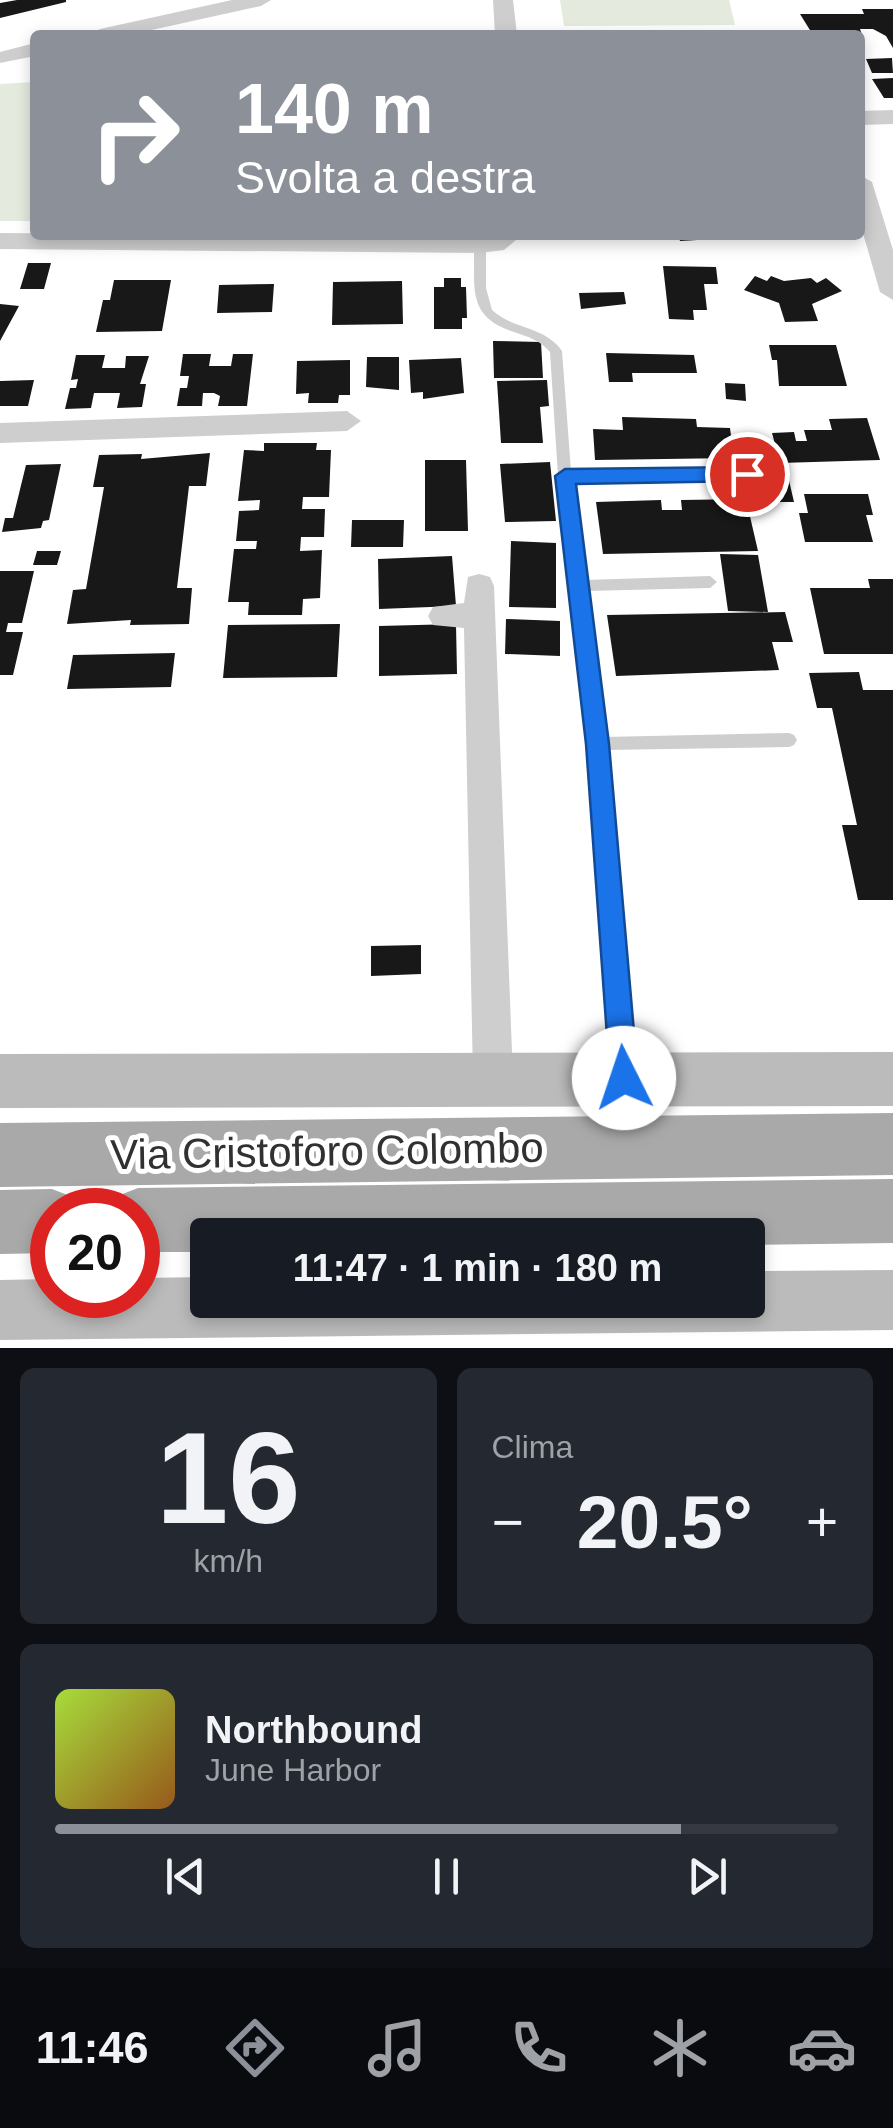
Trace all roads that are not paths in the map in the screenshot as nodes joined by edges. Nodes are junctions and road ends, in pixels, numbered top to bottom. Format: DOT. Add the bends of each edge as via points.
graph roads {
  1 [pos="259,0"];
  2 [pos="503,0"];
  3 [pos="123,30"];
  4 [pos="506,30"];
  5 [pos="30,51"];
  6 [pos="1,61"];
  7 [pos="865,118"];
  8 [pos="893,118"];
  9 [pos="865,199"];
  10 [pos="502,240"];
  11 [pos="0,241"];
  12 [pos="480,245"];
  13 [pos="893,292"];
  14 [pos="347,420"];
  15 [pos="0,433"];
  16 [pos="747,474"];
  17 [pos="565,476"];
  18 [pos="710,582"];
  19 [pos="581,586"];
  20 [pos="468,606"];
  21 [pos="789,740"];
  22 [pos="598,744"];
  23 [pos="492,1078"];
  24 [pos="624,1078"];
  25 [pos="893,1079"];
  26 [pos="0,1081"];
  27 [pos="893,1144"];
  28 [pos="0,1154"];
  29 [pos="893,1211"];
  30 [pos="160,1220"];
  31 [pos="30,1221"];
  32 [pos="0,1222"];
  33 [pos="893,1300"];
  34 [pos="0,1310"];
  1 -- 3 [label="street"];
  2 -- 4 [label="street"];
  5 -- 6 [label="street"];
  7 -- 8 [label="street"];
  9 -- 13 [label="street"];
  10 -- 12 [label="street"];
  11 -- 12 [label="street"];
  12 -- 17 [label="lane" via="482,303 497,321 543,336 556,351"];
  14 -- 15 [label="street"];
  16 -- 17 [label="lane"];
  17 -- 19 [label="lane"];
  18 -- 19 [label="lane"];
  19 -- 22 [label="lane"];
  20 -- 23 [label="street"];
  21 -- 22 [label="lane"];
  22 -- 24 [label="lane"];
  23 -- 24 [label="street, Via Cristoforo Colombo"];
  23 -- 26 [label="street, Via Cristoforo Colombo"];
  24 -- 25 [label="street, Via Cristoforo Colombo"];
  27 -- 28 [label="main road, Via Cristoforo Colombo"];
  29 -- 30 [label="main road, Via Cristoforo Colombo"];
  31 -- 32 [label="main road"];
  33 -- 34 [label="street"];
}
